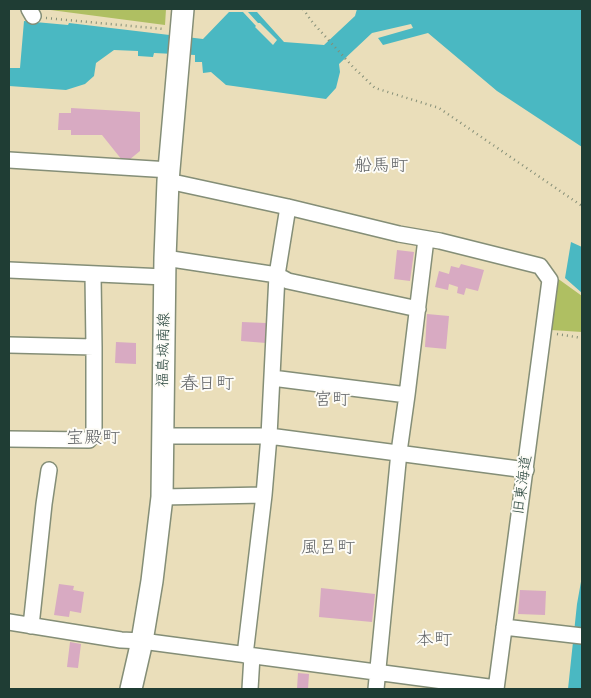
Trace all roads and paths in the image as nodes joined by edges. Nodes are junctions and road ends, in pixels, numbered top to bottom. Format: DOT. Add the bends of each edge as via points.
graph roads {
  1 [pos="184,9"];
  2 [pos="303,9"];
  3 [pos="31,12"];
  4 [pos="182,31"];
  5 [pos="9,160"];
  6 [pos="169,175"];
  7 [pos="582,206"];
  8 [pos="288,207"];
  9 [pos="426,239"];
  10 [pos="165,268"];
  11 [pos="9,270"];
  12 [pos="93,275"];
  13 [pos="277,276"];
  14 [pos="418,309"];
  15 [pos="543,332"];
  16 [pos="582,338"];
  17 [pos="9,344"];
  18 [pos="94,347"];
  19 [pos="272,378"];
  20 [pos="408,395"];
  21 [pos="163,436"];
  22 [pos="269,436"];
  23 [pos="9,439"];
  24 [pos="399,452"];
  25 [pos="50,470"];
  26 [pos="526,470"];
  27 [pos="264,494"];
  28 [pos="162,498"];
  29 [pos="9,622"];
  30 [pos="31,626"];
  31 [pos="504,627"];
  32 [pos="575,636"];
  33 [pos="142,642"];
  34 [pos="249,656"];
  35 [pos="378,673"];
  36 [pos="131,689"];
  37 [pos="250,689"];
  38 [pos="376,689"];
  39 [pos="496,689"];
  1 -- 4 [label="main road, 福島城南線"];
  2 -- 7 [label="path" via="313,24 376,88 439,108"];
  3 -- 4 [label="path"];
  4 -- 6 [label="main road, 福島城南線"];
  5 -- 6 [label="street"];
  6 -- 8 [label="street"];
  6 -- 10 [label="main road, 福島城南線"];
  8 -- 9 [label="street"];
  8 -- 13 [label="street"];
  9 -- 14 [label="street"];
  9 -- 15 [label="street, 旧東海道" via="540,266 550,280"];
  10 -- 12 [label="street"];
  10 -- 13 [label="street"];
  10 -- 21 [label="main road, 福島城南線"];
  11 -- 12 [label="street"];
  12 -- 18 [label="street"];
  13 -- 14 [label="street"];
  13 -- 19 [label="street"];
  14 -- 20 [label="street"];
  15 -- 16 [label="path"];
  15 -- 26 [label="street, 旧東海道"];
  17 -- 18 [label="street"];
  18 -- 23 [label="street" via="94,432 90,440"];
  19 -- 20 [label="street"];
  19 -- 22 [label="street"];
  20 -- 24 [label="street"];
  21 -- 22 [label="street"];
  21 -- 28 [label="main road, 福島城南線"];
  22 -- 24 [label="street"];
  22 -- 27 [label="street"];
  24 -- 26 [label="street"];
  24 -- 35 [label="street"];
  25 -- 30 [label="street"];
  26 -- 31 [label="street, 旧東海道"];
  27 -- 28 [label="street"];
  27 -- 34 [label="street"];
  28 -- 33 [label="main road, 福島城南線"];
  29 -- 30 [label="street"];
  30 -- 33 [label="street"];
  31 -- 32 [label="street"];
  31 -- 39 [label="street, 旧東海道"];
  33 -- 34 [label="street"];
  33 -- 36 [label="main road, 福島城南線"];
  34 -- 35 [label="street"];
  34 -- 37 [label="street"];
  35 -- 38 [label="street"];
  35 -- 39 [label="street"];
}
